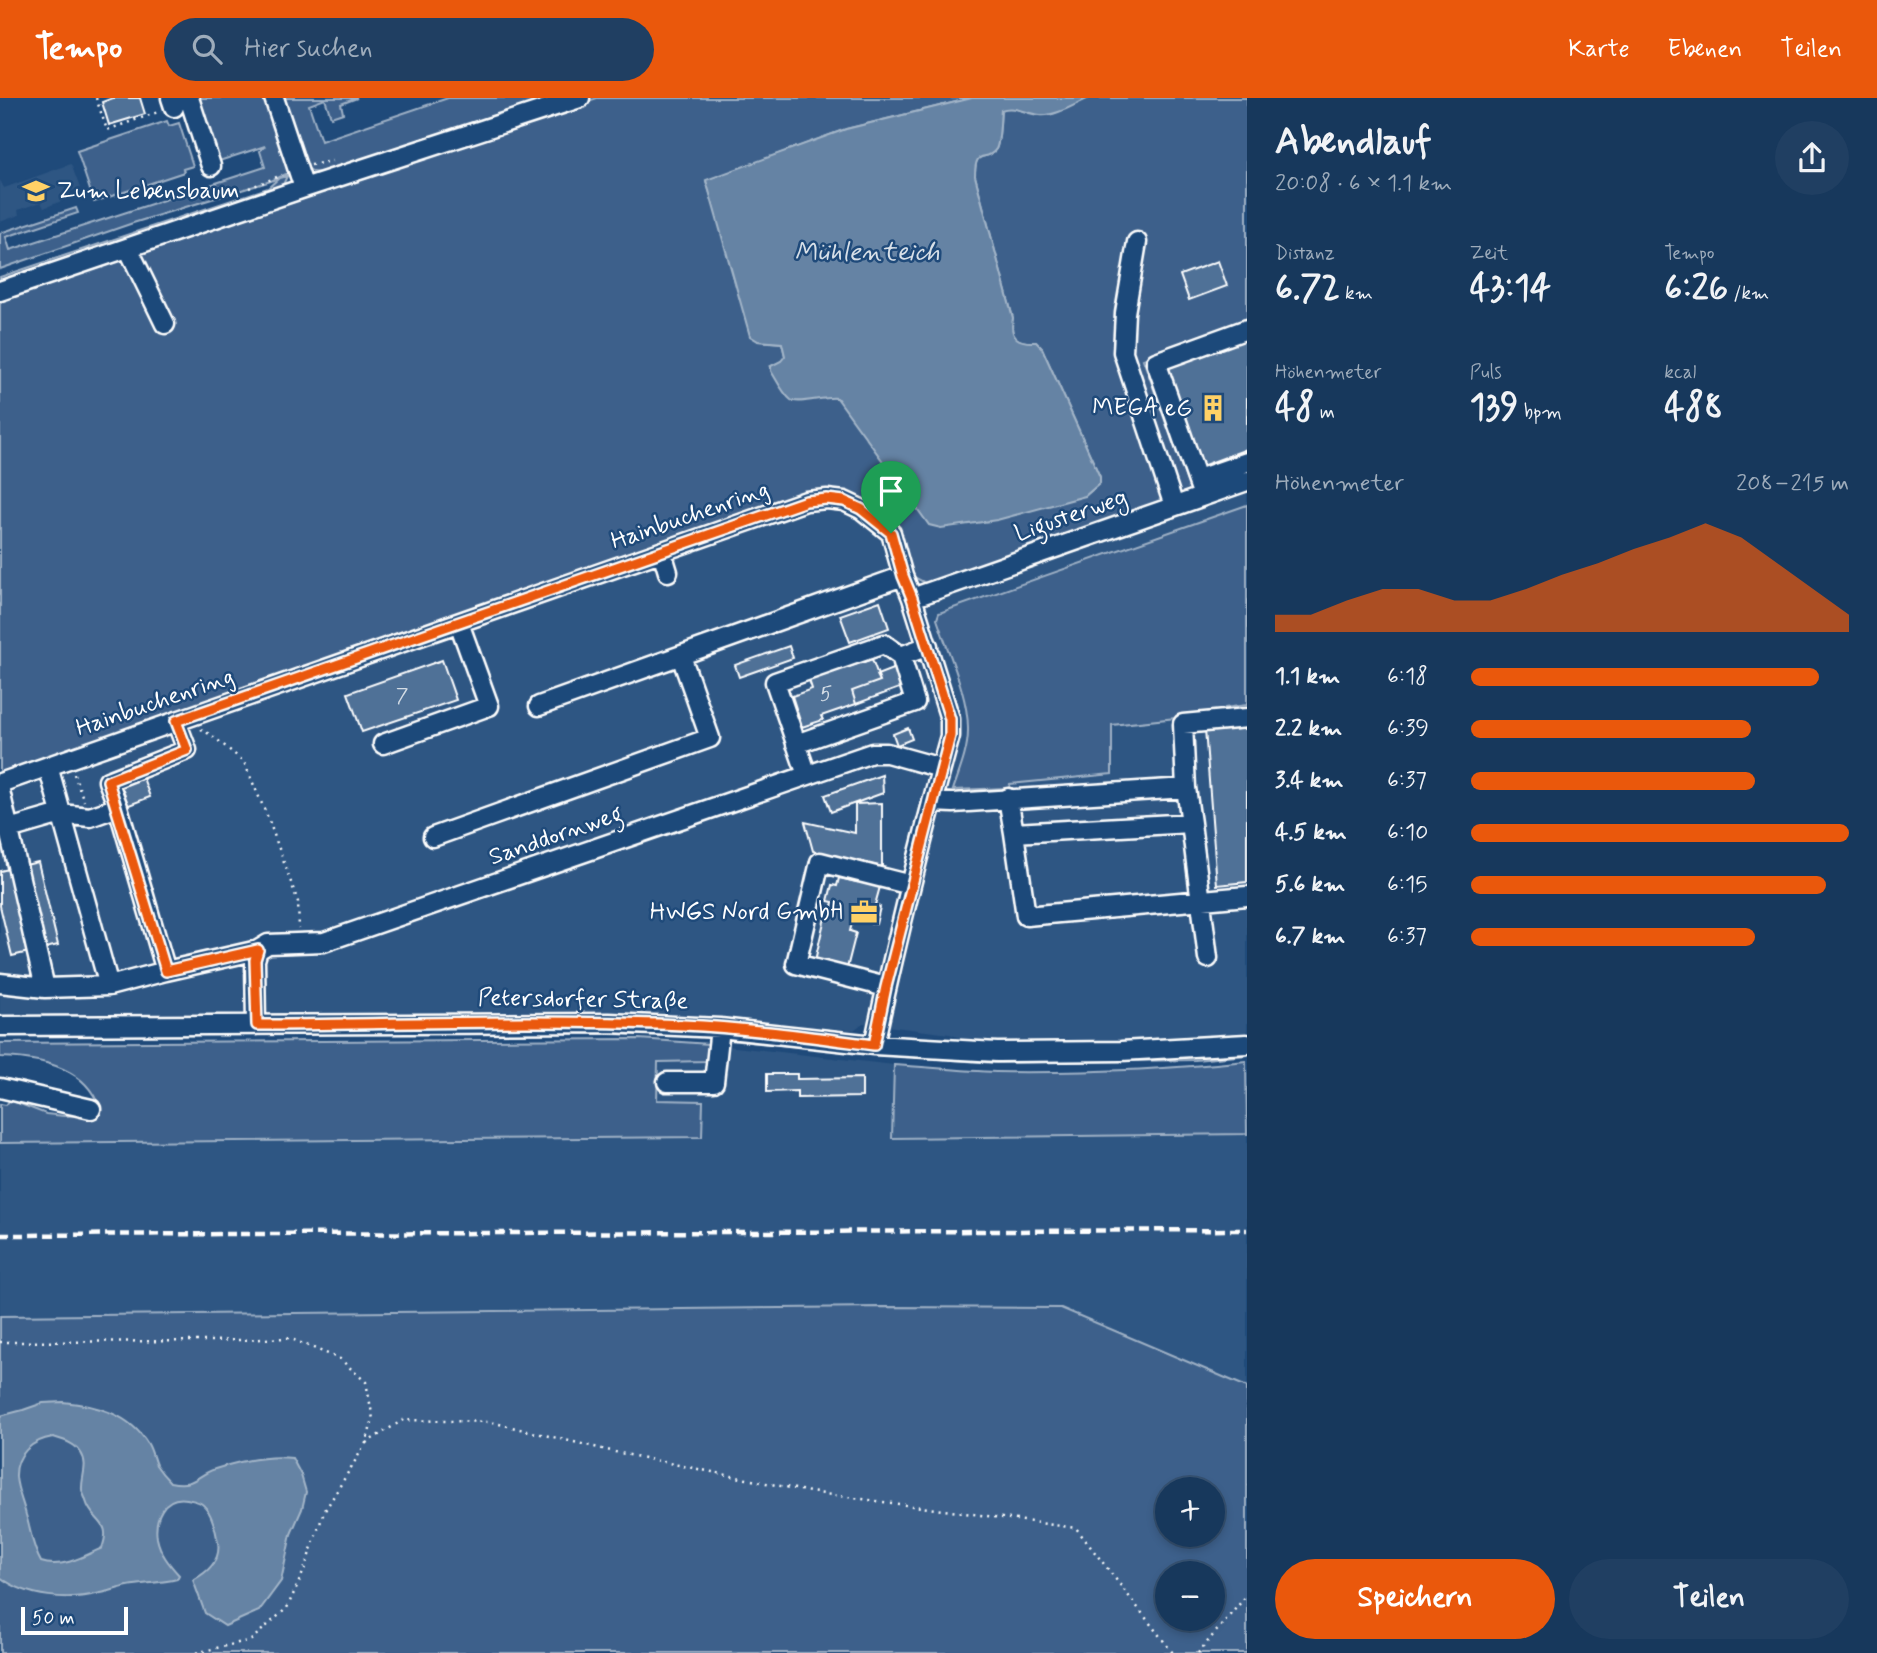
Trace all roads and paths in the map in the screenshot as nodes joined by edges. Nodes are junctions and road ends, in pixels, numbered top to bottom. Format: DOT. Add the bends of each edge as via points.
graph roads {
  1 [pos="96,98"];
  2 [pos="274,98"];
  3 [pos="580,98"];
  4 [pos="178,101"];
  5 [pos="146,116"];
  6 [pos="211,166"];
  7 [pos="304,188"];
  8 [pos="1137,242"];
  9 [pos="128,248"];
  10 [pos="0,291"];
  11 [pos="164,324"];
  12 [pos="1247,329"];
  13 [pos="1247,462"];
  14 [pos="1247,481"];
  15 [pos="1201,488"];
  16 [pos="1174,506"];
  17 [pos="662,552"];
  18 [pos="668,572"];
  19 [pos="903,576"];
  20 [pos="912,598"];
  21 [pos="459,623"];
  22 [pos="928,646"];
  23 [pos="681,656"];
  24 [pos="901,656"];
  25 [pos="540,706"];
  26 [pos="193,715"];
  27 [pos="1247,718"];
  28 [pos="176,721"];
  29 [pos="383,744"];
  30 [pos="796,744"];
  31 [pos="48,766"];
  32 [pos="941,768"];
  33 [pos="807,775"];
  34 [pos="75,778"];
  35 [pos="0,783"];
  36 [pos="1186,788"];
  37 [pos="0,791"];
  38 [pos="1008,798"];
  39 [pos="932,802"];
  40 [pos="118,807"];
  41 [pos="61,814"];
  42 [pos="90,817"];
  43 [pos="1191,823"];
  44 [pos="9,829"];
  45 [pos="1014,834"];
  46 [pos="433,837"];
  47 [pos="911,885"];
  48 [pos="1247,896"];
  49 [pos="1200,900"];
  50 [pos="300,943"];
  51 [pos="258,950"];
  52 [pos="1208,958"];
  53 [pos="166,971"];
  54 [pos="0,983"];
  55 [pos="108,986"];
  56 [pos="886,987"];
  57 [pos="45,988"];
  58 [pos="257,1025"];
  59 [pos="0,1026"];
  60 [pos="720,1028"];
  61 [pos="1247,1044"];
  62 [pos="874,1045"];
  63 [pos="667,1082"];
  64 [pos="0,1088"];
  65 [pos="91,1109"];
  66 [pos="0,1342"];
  67 [pos="366,1443"];
  68 [pos="1247,1595"];
  69 [pos="195,1653"];
  70 [pos="1173,1653"];
  71 [pos="1198,1653"];
  1 -- 5 [label="path" via="107,130"];
  2 -- 7 [label="street"];
  3 -- 7 [label="street"];
  4 -- 6 [label="street"];
  7 -- 9 [label="street"];
  8 -- 16 [label="street" via="1125,313 1124,352"];
  9 -- 10 [label="street"];
  9 -- 11 [label="street"];
  12 -- 15 [label="street" via="1156,362"];
  13 -- 15 [label="street"];
  14 -- 15 [label="street, Ligusterweg"];
  15 -- 16 [label="street, Ligusterweg"];
  16 -- 20 [label="street, Ligusterweg"];
  17 -- 18 [label="street"];
  17 -- 19 [label="street, Hainbuchenring" via="806,501 827,499 861,509 891,533"];
  17 -- 21 [label="street, Hainbuchenring"];
  19 -- 20 [label="street, Hainbuchenring"];
  19 -- 23 [label="street"];
  20 -- 22 [label="street, Hainbuchenring"];
  21 -- 26 [label="street, Hainbuchenring"];
  21 -- 29 [label="street" via="489,706"];
  22 -- 24 [label="street"];
  22 -- 32 [label="street, Hainbuchenring" via="950,719"];
  23 -- 25 [label="street"];
  23 -- 46 [label="street" via="710,738"];
  24 -- 30 [label="street" via="915,702"];
  24 -- 30 [label="street" via="884,644 775,682"];
  26 -- 28 [label="street, Hainbuchenring"];
  26 -- 50 [label="path" via="199,729 244,762 298,902"];
  27 -- 36 [label="street" via="1183,724"];
  28 -- 31 [label="street, Hainbuchenring"];
  28 -- 40 [label="street" via="187,750 108,781"];
  30 -- 33 [label="street"];
  31 -- 35 [label="street, Hainbuchenring"];
  31 -- 41 [label="street"];
  32 -- 33 [label="street, Sanddornweg" via="887,752"];
  32 -- 39 [label="street, Hainbuchenring"];
  33 -- 50 [label="street, Sanddornweg" via="324,942"];
  34 -- 42 [label="path"];
  36 -- 38 [label="street"];
  36 -- 43 [label="street"];
  37 -- 44 [label="street"];
  38 -- 39 [label="street"];
  38 -- 45 [label="street"];
  39 -- 47 [label="street, Hainbuchenring"];
  40 -- 42 [label="street"];
  40 -- 53 [label="street"];
  41 -- 42 [label="street"];
  41 -- 44 [label="street"];
  41 -- 55 [label="street"];
  43 -- 45 [label="street"];
  43 -- 49 [label="street"];
  44 -- 57 [label="street"];
  45 -- 49 [label="street" via="1026,916"];
  47 -- 56 [label="street, Hainbuchenring"];
  47 -- 56 [label="street" via="820,862 796,964"];
  48 -- 49 [label="street"];
  49 -- 52 [label="street"];
  50 -- 51 [label="street, Sanddornweg" via="268,944"];
  51 -- 53 [label="street, Sanddornweg"];
  51 -- 58 [label="street"];
  53 -- 55 [label="street, Sanddornweg"];
  54 -- 57 [label="street, Sanddornweg"];
  55 -- 57 [label="street, Sanddornweg"];
  56 -- 62 [label="street, Hainbuchenring"];
  58 -- 59 [label="street, Petersdorfer Straße"];
  58 -- 60 [label="street, Petersdorfer Straße" via="609,1023"];
  60 -- 62 [label="street, Petersdorfer Straße"];
  60 -- 63 [label="street" via="714,1082"];
  61 -- 62 [label="street, Petersdorfer Straße" via="1050,1052"];
  64 -- 65 [label="street"];
  66 -- 67 [label="path" via="289,1338 340,1359 366,1382 373,1419"];
  67 -- 69 [label="path" via="324,1512 287,1608 251,1640"];
  67 -- 70 [label="path" via="403,1420 491,1422 810,1492 1076,1528"];
  68 -- 71 [label="path"];
}
